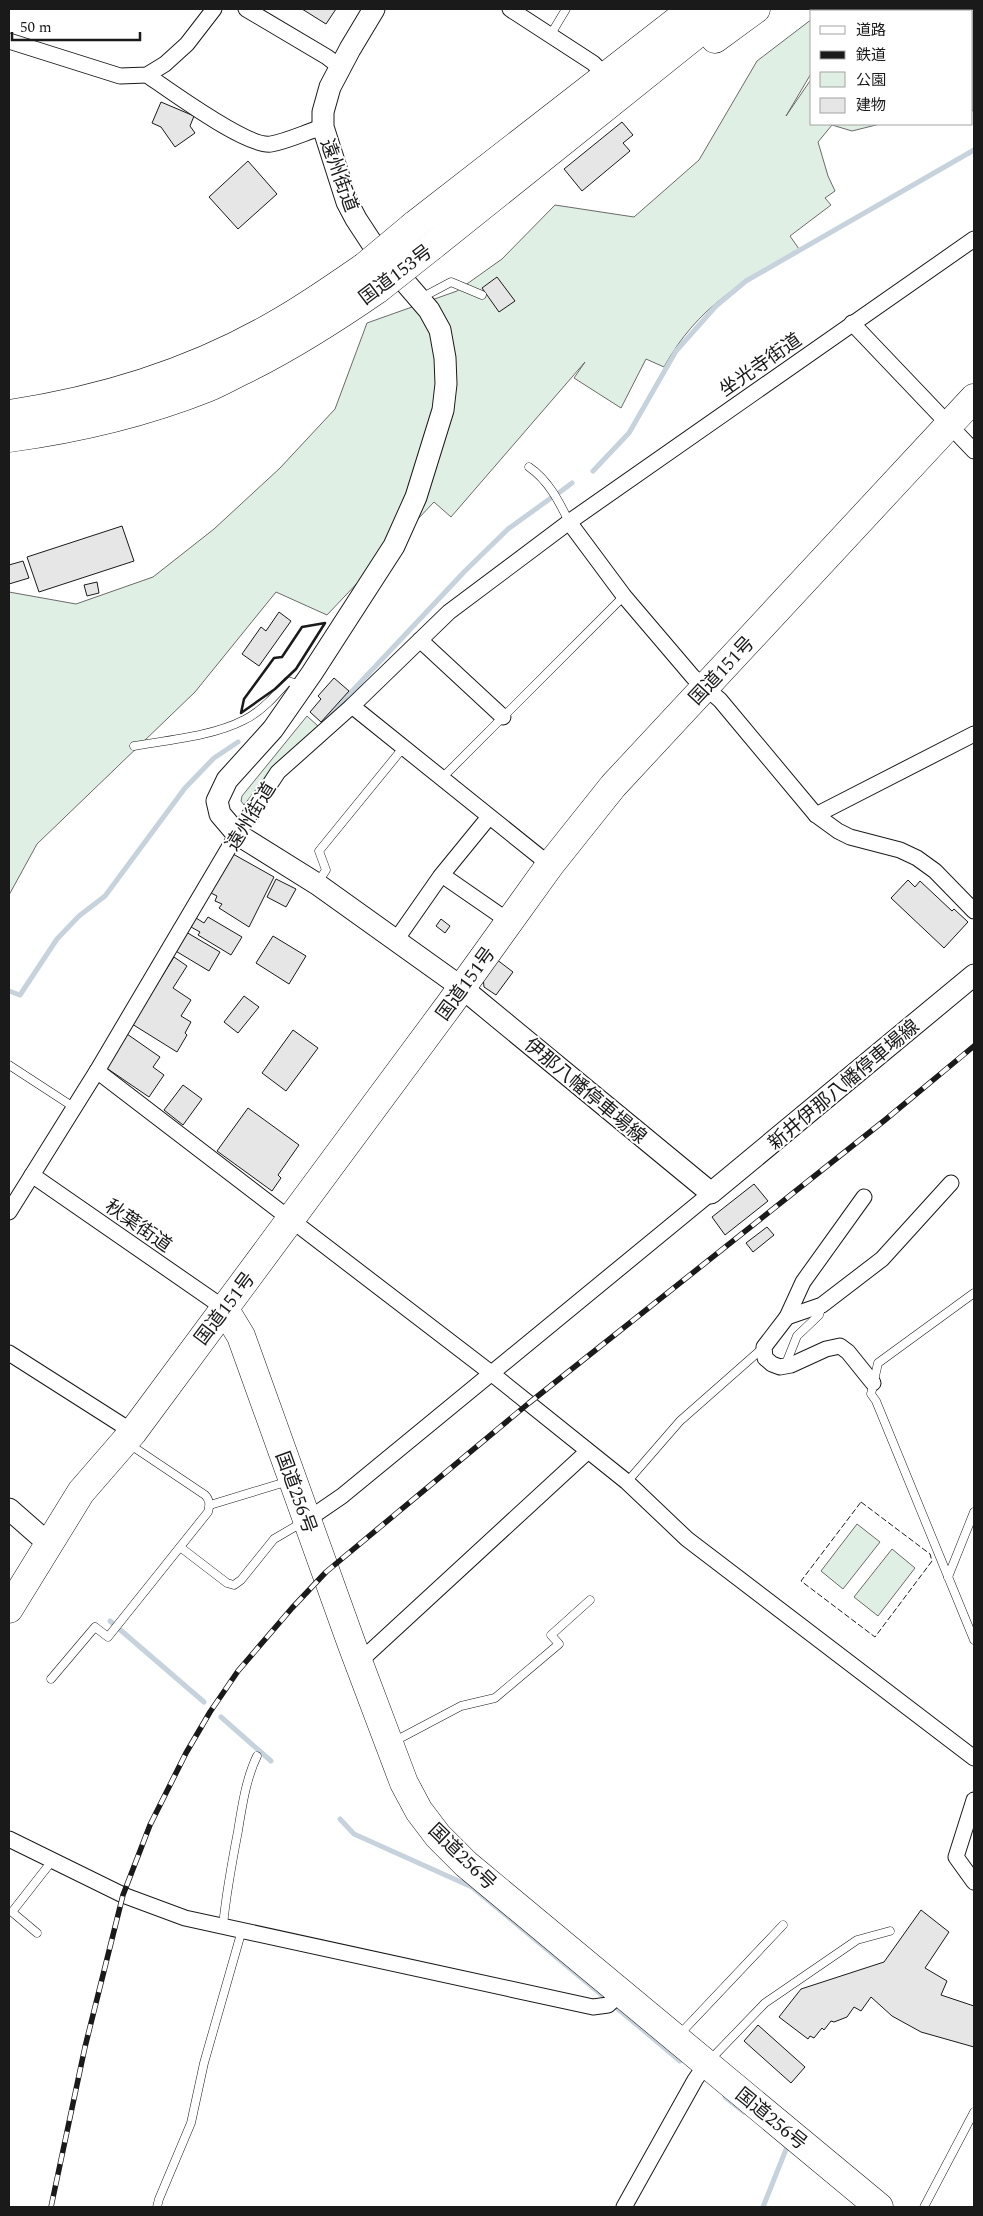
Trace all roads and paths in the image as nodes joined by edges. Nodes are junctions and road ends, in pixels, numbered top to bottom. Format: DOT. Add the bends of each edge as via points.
graph roads {
  1 [pos="214,9"];
  2 [pos="246,9"];
  3 [pos="374,9"];
  4 [pos="510,9"];
  5 [pos="566,9"];
  6 [pos="692,9"];
  7 [pos="728,9"];
  8 [pos="756,9"];
  9 [pos="551,34"];
  10 [pos="9,41"];
  11 [pos="334,62"];
  12 [pos="147,75"];
  13 [pos="606,75"];
  14 [pos="644,76"];
  15 [pos="323,126"];
  16 [pos="974,240"];
  17 [pos="371,278"];
  18 [pos="482,295"];
  19 [pos="420,298"];
  20 [pos="852,323"];
  21 [pos="974,398"];
  22 [pos="9,414"];
  23 [pos="950,425"];
  24 [pos="9,438"];
  25 [pos="974,451"];
  26 [pos="529,467"];
  27 [pos="569,522"];
  28 [pos="624,596"];
  29 [pos="420,640"];
  30 [pos="304,686"];
  31 [pos="704,689"];
  32 [pos="352,706"];
  33 [pos="503,717"];
  34 [pos="974,734"];
  35 [pos="134,746"];
  36 [pos="403,748"];
  37 [pos="441,778"];
  38 [pos="816,815"];
  39 [pos="489,817"];
  40 [pos="237,834"];
  41 [pos="550,865"];
  42 [pos="442,875"];
  43 [pos="317,884"];
  44 [pos="974,910"];
  45 [pos="510,922"];
  46 [pos="396,940"];
  47 [pos="974,975"];
  48 [pos="462,987"];
  49 [pos="9,1065"];
  50 [pos="98,1071"];
  51 [pos="75,1108"];
  52 [pos="32,1175"];
  53 [pos="951,1183"];
  54 [pos="711,1193"];
  55 [pos="864,1197"];
  56 [pos="9,1212"];
  57 [pos="290,1219"];
  58 [pos="974,1293"];
  59 [pos="822,1305"];
  60 [pos="224,1308"];
  61 [pos="787,1316"];
  62 [pos="764,1347"];
  63 [pos="9,1353"];
  64 [pos="785,1366"];
  65 [pos="492,1373"];
  66 [pos="873,1383"];
  67 [pos="129,1436"];
  68 [pos="587,1452"];
  69 [pos="293,1480"];
  70 [pos="627,1482"];
  71 [pos="210,1505"];
  72 [pos="9,1509"];
  73 [pos="974,1512"];
  74 [pos="307,1520"];
  75 [pos="49,1544"];
  76 [pos="180,1547"];
  77 [pos="948,1577"];
  78 [pos="590,1600"];
  79 [pos="9,1609"];
  80 [pos="974,1640"];
  81 [pos="359,1662"];
  82 [pos="51,1679"];
  83 [pos="389,1744"];
  84 [pos="257,1756"];
  85 [pos="974,1758"];
  86 [pos="974,1800"];
  87 [pos="9,1839"];
  88 [pos="52,1861"];
  89 [pos="974,1882"];
  90 [pos="783,1925"];
  91 [pos="223,1926"];
  92 [pos="242,1930"];
  93 [pos="890,1931"];
  94 [pos="37,1933"];
  95 [pos="621,1993"];
  96 [pos="676,2038"];
  97 [pos="706,2064"];
  98 [pos="974,2112"];
  99 [pos="157,2207"];
  100 [pos="624,2207"];
  101 [pos="879,2207"];
  102 [pos="924,2207"];
  1 -- 12 [label="street" via="187,44"];
  2 -- 11 [label="street"];
  3 -- 11 [label="street, 遠州街道"];
  4 -- 9 [label="street"];
  5 -- 9 [label="lane"];
  6 -- 13 [label="highway, 国道153号"];
  7 -- 14 [label="highway, 国道153号"];
  8 -- 14 [label="highway" via="668,74"];
  9 -- 13 [label="street" via="593,62"];
  10 -- 12 [label="street" via="120,76"];
  11 -- 15 [label="street, 遠州街道"];
  12 -- 15 [label="street" via="255,142 270,144"];
  13 -- 17 [label="highway, 国道153号, bridge" via="413,226"];
  14 -- 17 [label="highway, 国道153号, bridge" via="431,247"];
  15 -- 19 [label="street, 遠州街道" via="347,202 356,219 373,245"];
  16 -- 20 [label="street, 坐光寺街道"];
  17 -- 22 [label="highway, 国道153号" via="202,360 121,390"];
  17 -- 24 [label="highway, 国道153号" via="333,321 209,388 100,421"];
  18 -- 19 [label="lane" via="451,282"];
  19 -- 30 [label="street, 遠州街道" via="440,330 446,375 444,410 416,496 394,546"];
  20 -- 23 [label="street"];
  20 -- 27 [label="street, 坐光寺街道"];
  21 -- 23 [label="highway, 国道151号"];
  23 -- 25 [label="street"];
  23 -- 31 [label="highway, 国道151号"];
  26 -- 27 [label="lane" via="538,473 557,498"];
  27 -- 28 [label="street"];
  27 -- 29 [label="street, 遠州街道" via="449,612"];
  28 -- 31 [label="street"];
  28 -- 33 [label="lane"];
  29 -- 32 [label="street, 遠州街道"];
  29 -- 33 [label="street"];
  30 -- 35 [label="lane" via="288,681 245,720 193,735"];
  30 -- 40 [label="street, 伊那八幡停車場線" via="273,729 221,789 217,801 220,814"];
  31 -- 38 [label="street" via="720,700"];
  31 -- 41 [label="highway, 国道151号" via="613,786"];
  32 -- 36 [label="street"];
  32 -- 40 [label="street, 遠州街道" via="278,772"];
  33 -- 37 [label="lane"];
  34 -- 38 [label="street"];
  36 -- 37 [label="street"];
  36 -- 43 [label="lane" via="319,850 326,870"];
  37 -- 39 [label="street"];
  38 -- 44 [label="street" via="838,832 917,858 935,871"];
  39 -- 41 [label="street"];
  39 -- 42 [label="street"];
  40 -- 43 [label="street, 伊那八幡停車場線"];
  40 -- 50 [label="street, 遠州街道"];
  41 -- 45 [label="highway, 国道151号"];
  42 -- 45 [label="street"];
  42 -- 46 [label="street"];
  43 -- 46 [label="street, 伊那八幡停車場線"];
  45 -- 48 [label="highway, 国道151号"];
  46 -- 48 [label="street, 伊那八幡停車場線"];
  47 -- 54 [label="street, 新井伊那八幡停車場線"];
  48 -- 54 [label="street, 伊那八幡停車場線"];
  48 -- 57 [label="highway, 国道151号"];
  49 -- 51 [label="lane"];
  50 -- 51 [label="street, 遠州街道"];
  50 -- 57 [label="street"];
  51 -- 52 [label="street, 遠州街道"];
  52 -- 56 [label="street, 遠州街道"];
  52 -- 60 [label="street, 秋葉街道"];
  53 -- 59 [label="street" via="882,1259"];
  54 -- 65 [label="street"];
  55 -- 61 [label="street" via="803,1282"];
  57 -- 60 [label="highway, 国道151号"];
  57 -- 65 [label="street"];
  58 -- 66 [label="lane" via="878,1363"];
  59 -- 61 [label="street"];
  59 -- 64 [label="lane" via="819,1315 797,1336"];
  60 -- 67 [label="highway, 国道151号"];
  60 -- 69 [label="highway, 国道256号" via="241,1336"];
  61 -- 62 [label="street"];
  62 -- 64 [label="street" via="765,1358 772,1364"];
  62 -- 70 [label="lane" via="680,1421"];
  63 -- 67 [label="street"];
  64 -- 66 [label="street" via="840,1346"];
  65 -- 68 [label="street"];
  65 -- 74 [label="street" via="342,1496"];
  66 -- 77 [label="lane" via="871,1394"];
  67 -- 71 [label="lane" via="205,1495"];
  67 -- 75 [label="highway, 国道151号" via="81,1492"];
  68 -- 70 [label="street"];
  68 -- 81 [label="street"];
  69 -- 71 [label="lane"];
  69 -- 74 [label="highway, 国道256号"];
  70 -- 85 [label="street" via="687,1539"];
  71 -- 76 [label="lane"];
  72 -- 75 [label="street"];
  73 -- 77 [label="lane"];
  74 -- 76 [label="lane" via="274,1539 234,1585"];
  74 -- 81 [label="highway, 国道256号"];
  75 -- 79 [label="highway, 国道151号"];
  76 -- 82 [label="lane" via="109,1635 94,1627"];
  77 -- 80 [label="lane"];
  78 -- 83 [label="lane" via="551,1635 558,1644 495,1698 461,1706"];
  81 -- 83 [label="highway, 国道256号"];
  83 -- 95 [label="highway, 国道256号" via="419,1812 438,1836 466,1864"];
  84 -- 91 [label="lane" via="242,1810"];
  86 -- 89 [label="street" via="956,1857"];
  87 -- 88 [label="street"];
  88 -- 91 [label="street" via="123,1895 185,1918"];
  88 -- 94 [label="lane" via="12,1912"];
  90 -- 96 [label="lane"];
  91 -- 92 [label="street"];
  92 -- 95 [label="street" via="593,2007 608,2006"];
  92 -- 99 [label="lane" via="204,2063 191,2123"];
  93 -- 97 [label="lane" via="857,1940 765,2003"];
  95 -- 96 [label="highway, 国道256号"];
  96 -- 97 [label="highway, 国道256号"];
  97 -- 100 [label="street"];
  97 -- 101 [label="highway, 国道256号"];
  98 -- 102 [label="lane"];
}
